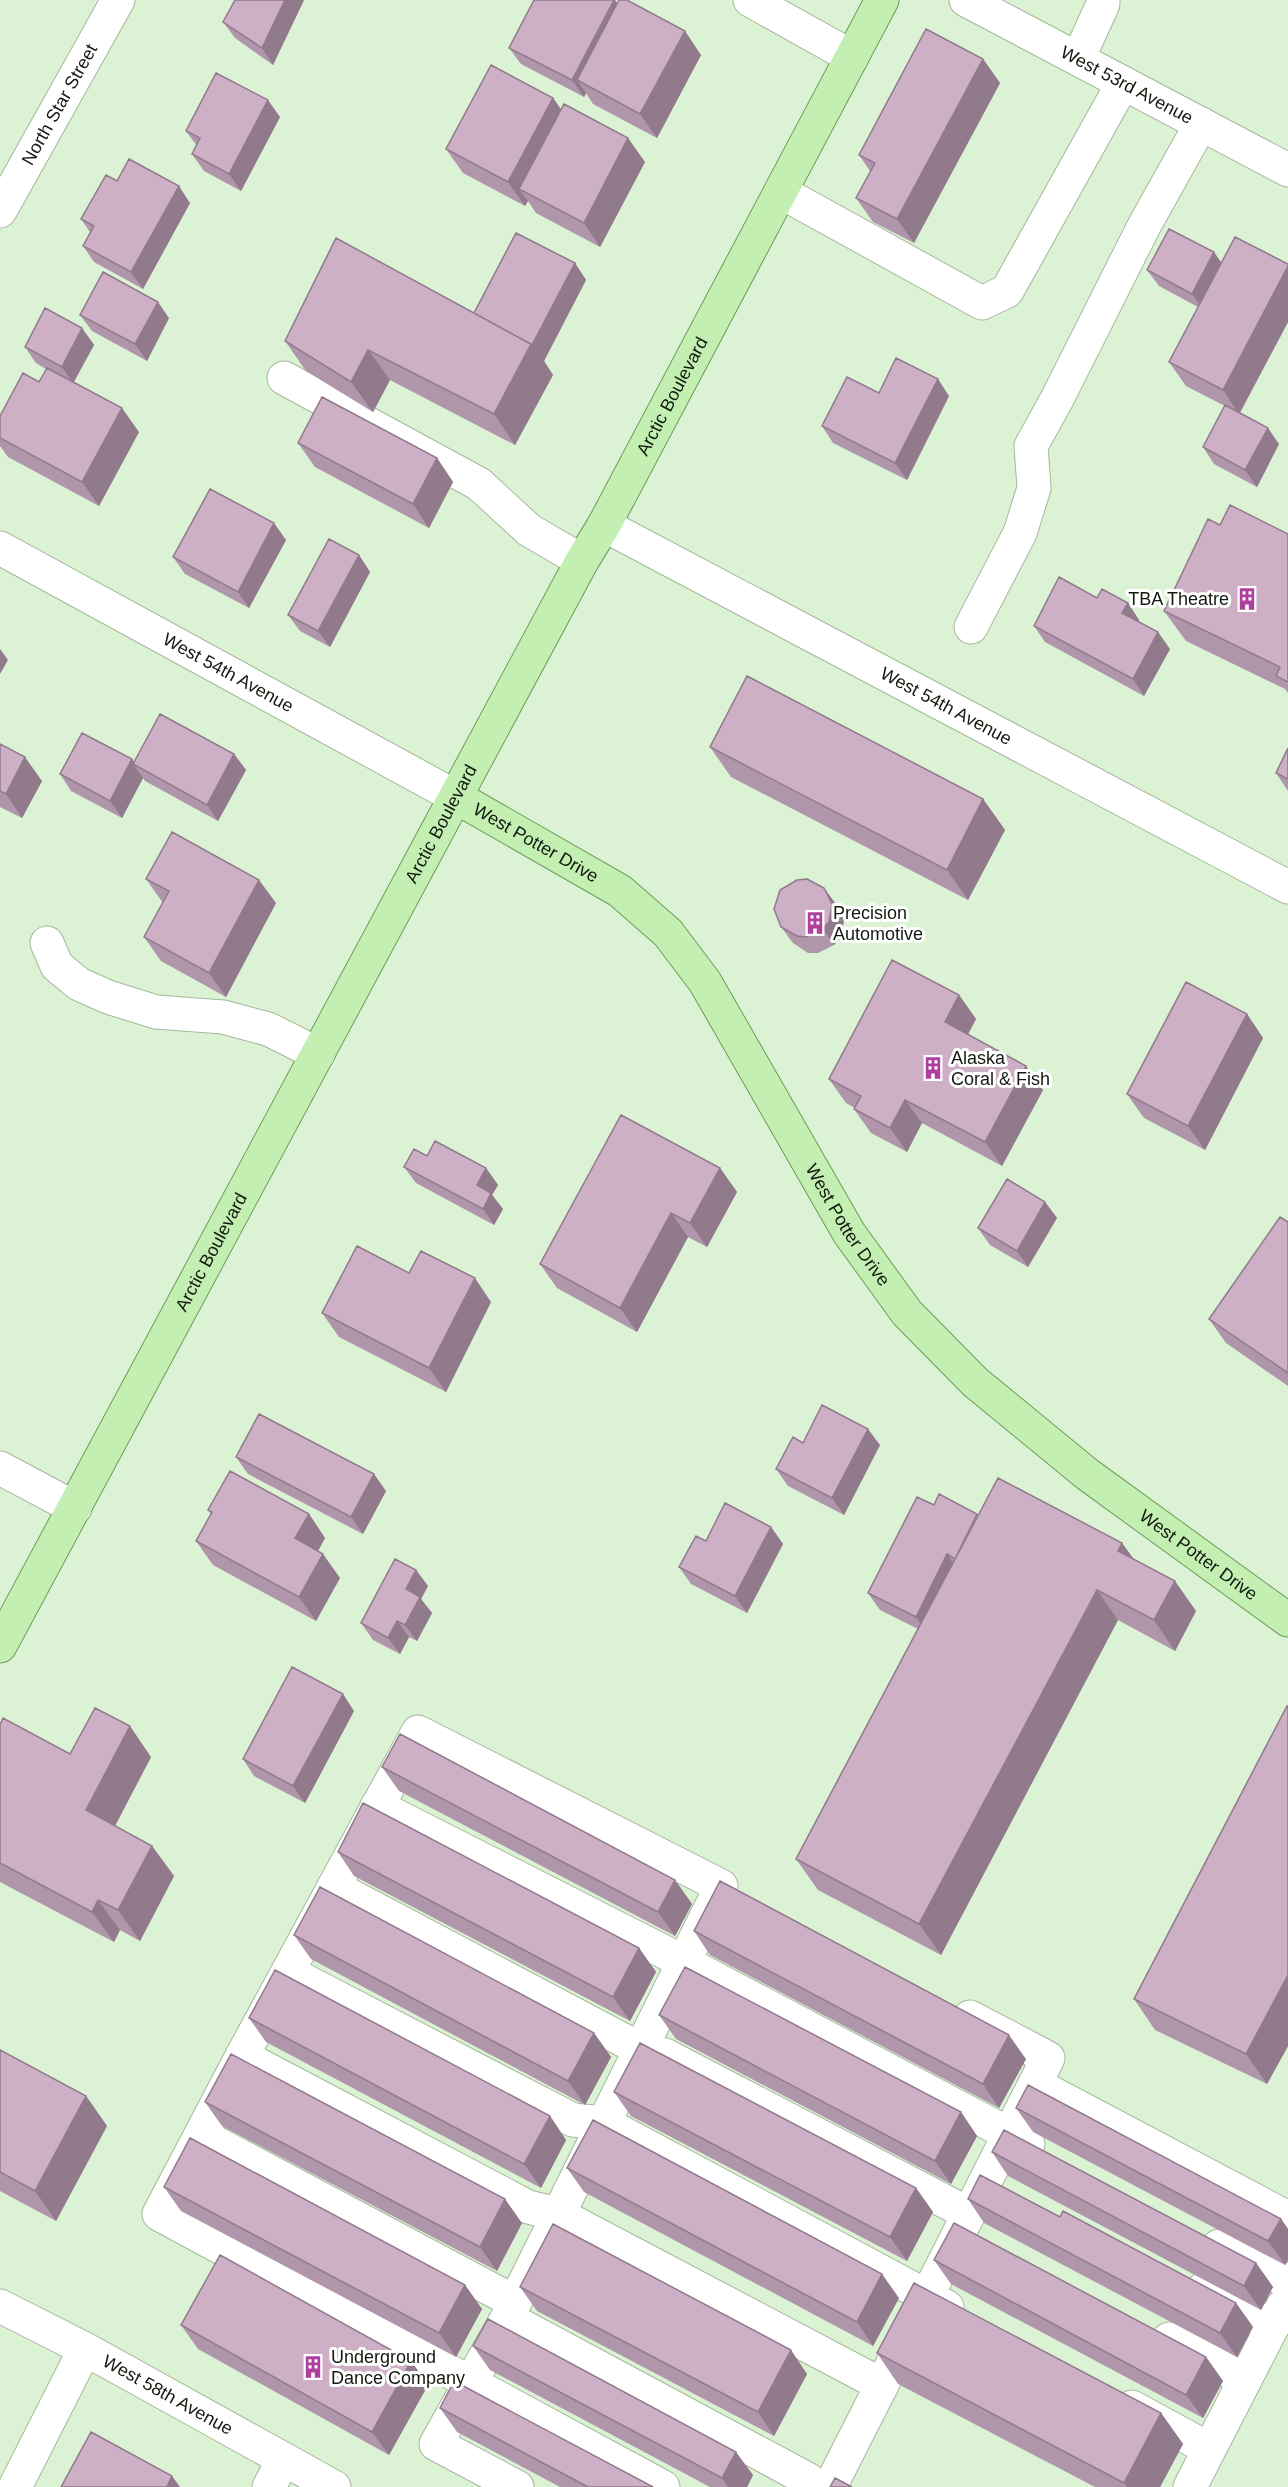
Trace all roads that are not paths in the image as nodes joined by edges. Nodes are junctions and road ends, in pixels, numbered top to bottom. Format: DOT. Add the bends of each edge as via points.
graph roads {
  1 [pos="117,0"];
  2 [pos="750,0"];
  3 [pos="882,0"];
  4 [pos="966,0"];
  5 [pos="1103,0"];
  6 [pos="852,57"];
  7 [pos="1078,59"];
  8 [pos="1123,83"];
  9 [pos="1201,124"];
  10 [pos="1288,170"];
  11 [pos="781,192"];
  12 [pos="0,211"];
  13 [pos="284,378"];
  14 [pos="604,525"];
  15 [pos="0,548"];
  16 [pos="582,561"];
  17 [pos="971,627"];
  18 [pos="456,797"];
  19 [pos="1288,887"];
  20 [pos="47,943"];
  21 [pos="318,1054"];
  22 [pos="0,1468"];
  23 [pos="75,1508"];
  24 [pos="1288,1620"];
  25 [pos="0,1646"];
  26 [pos="377,1806"];
  27 [pos="334,1887"];
  28 [pos="684,1962"];
  29 [pos="288,1972"];
  30 [pos="943,2002"];
  31 [pos="640,2049"];
  32 [pos="242,2056"];
  33 [pos="1035,2084"];
  34 [pos="604,2123"];
  35 [pos="1009,2134"];
  36 [pos="201,2135"];
  37 [pos="1051,2156"];
  38 [pos="986,2180"];
  39 [pos="1016,2195"];
  40 [pos="558,2214"];
  41 [pos="1288,2218"];
  42 [pos="965,2221"];
  43 [pos="1195,2233"];
  44 [pos="993,2244"];
  45 [pos="1180,2279"];
  46 [pos="1288,2282"];
  47 [pos="927,2296"];
  48 [pos="1288,2296"];
  49 [pos="0,2306"];
  50 [pos="511,2310"];
  51 [pos="969,2318"];
  52 [pos="1140,2323"];
  53 [pos="1273,2326"];
  54 [pos="86,2349"];
  55 [pos="1245,2380"];
  56 [pos="470,2383"];
  57 [pos="882,2385"];
  58 [pos="1105,2392"];
  59 [pos="1209,2450"];
  60 [pos="276,2473"];
  61 [pos="817,2485"];
  62 [pos="15,2487"];
  63 [pos="334,2487"];
  64 [pos="517,2487"];
  65 [pos="663,2487"];
  66 [pos="1190,2487"];
  1 -- 12 [label="street, North Star Street"];
  2 -- 6 [label="street"];
  3 -- 6 [label="main road, Arctic Boulevard"];
  4 -- 7 [label="street, West 53rd Avenue"];
  5 -- 7 [label="street"];
  6 -- 11 [label="main road, Arctic Boulevard"];
  7 -- 8 [label="street, West 53rd Avenue"];
  8 -- 9 [label="street, West 53rd Avenue"];
  8 -- 11 [label="street" via="1006,291 982,303"];
  9 -- 10 [label="street, West 53rd Avenue"];
  9 -- 17 [label="street" via="1031,446 1034,488 1020,533"];
  11 -- 14 [label="main road, Arctic Boulevard"];
  13 -- 16 [label="street" via="479,484 529,530"];
  14 -- 16 [label="main road, Arctic Boulevard"];
  14 -- 19 [label="street, West 54th Avenue"];
  15 -- 18 [label="street, West 54th Avenue"];
  16 -- 18 [label="main road, Arctic Boulevard"];
  18 -- 21 [label="main road, Arctic Boulevard"];
  18 -- 24 [label="main road, West Potter Drive" via="620,891 668,933 705,982 849,1233 908,1313 975,1382 1087,1474"];
  20 -- 21 [label="street" via="57,966 79,984 108,997 156,1012 223,1017 268,1029"];
  21 -- 23 [label="main road, Arctic Boulevard"];
  22 -- 23 [label="street"];
  23 -- 25 [label="main road, Arctic Boulevard"];
  26 -- 27 [label="street"];
  26 -- 28 [label="street"];
  26 -- 28 [label="street" via="418,1732 732,1892"];
  27 -- 29 [label="street"];
  27 -- 31 [label="street"];
  28 -- 31 [label="street"];
  28 -- 35 [label="street"];
  29 -- 32 [label="street"];
  29 -- 34 [label="street" via="573,2120"];
  30 -- 33 [label="street" via="1048,2058"];
  31 -- 34 [label="street"];
  31 -- 42 [label="street" via="664,2055"];
  32 -- 36 [label="street"];
  32 -- 40 [label="street" via="528,2207"];
  33 -- 35 [label="street"];
  33 -- 41 [label="street"];
  34 -- 40 [label="street"];
  34 -- 47 [label="street"];
  35 -- 37 [label="street"];
  35 -- 38 [label="street"];
  36 -- 50 [label="street"];
  36 -- 56 [label="street" via="159,2214"];
  38 -- 39 [label="street"];
  38 -- 42 [label="street"];
  40 -- 50 [label="street"];
  40 -- 57 [label="street"];
  42 -- 44 [label="street"];
  42 -- 47 [label="street"];
  43 -- 46 [label="street"];
  45 -- 53 [label="street"];
  47 -- 51 [label="street"];
  47 -- 57 [label="street"];
  48 -- 53 [label="street"];
  49 -- 54 [label="street, West 58th Avenue"];
  50 -- 56 [label="street"];
  50 -- 61 [label="street"];
  52 -- 55 [label="street"];
  53 -- 55 [label="street"];
  54 -- 60 [label="street, West 58th Avenue"];
  54 -- 62 [label="street"];
  55 -- 59 [label="street"];
  56 -- 64 [label="street" via="436,2444"];
  56 -- 65 [label="street"];
  57 -- 61 [label="street"];
  58 -- 59 [label="street"];
  59 -- 66 [label="street"];
  60 -- 63 [label="street, West 58th Avenue"];
}
